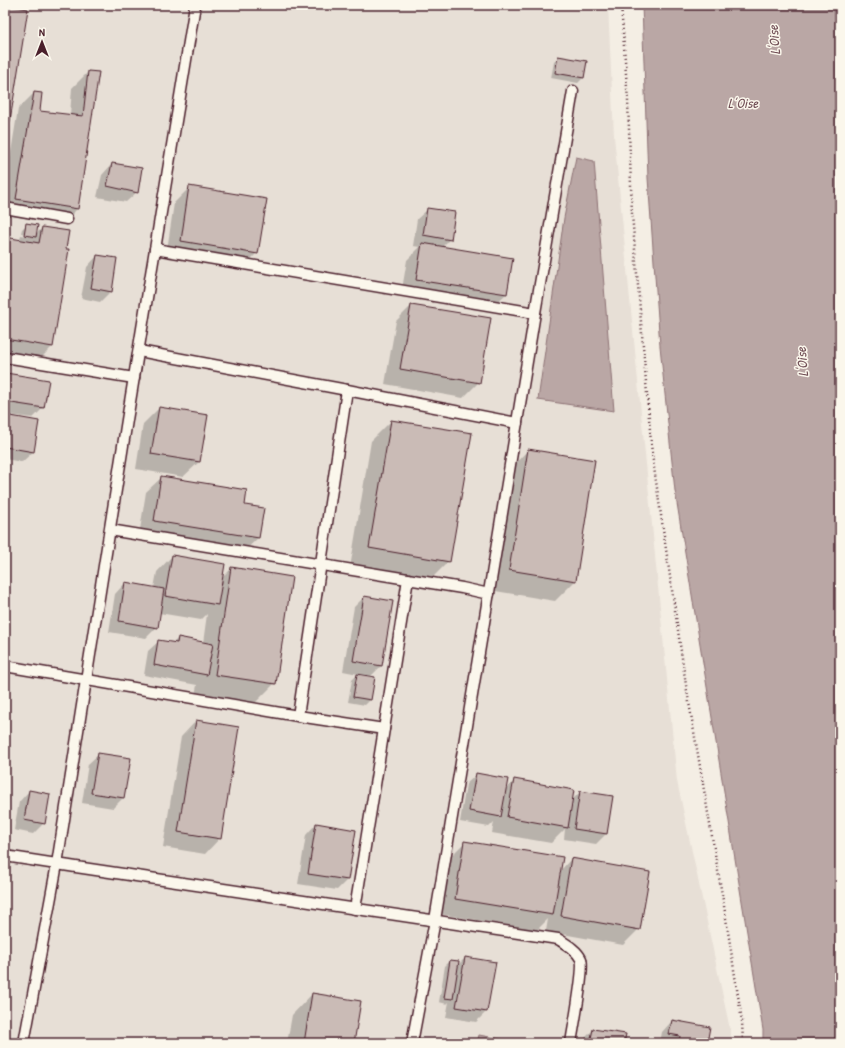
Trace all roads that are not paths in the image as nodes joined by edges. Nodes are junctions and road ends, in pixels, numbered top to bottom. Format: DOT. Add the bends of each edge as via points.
graph roads {
  1 [pos="195,5"];
  2 [pos="573,91"];
  3 [pos="5,208"];
  4 [pos="67,219"];
  5 [pos="155,249"];
  6 [pos="535,313"];
  7 [pos="139,351"];
  8 [pos="5,357"];
  9 [pos="134,378"];
  10 [pos="347,390"];
  11 [pos="517,423"];
  12 [pos="110,530"];
  13 [pos="320,564"];
  14 [pos="408,579"];
  15 [pos="489,594"];
  16 [pos="5,666"];
  17 [pos="86,680"];
  18 [pos="298,716"];
  19 [pos="384,729"];
  20 [pos="5,856"];
  21 [pos="58,864"];
  22 [pos="355,909"];
  23 [pos="435,920"];
  24 [pos="24,1043"];
  25 [pos="412,1043"];
  26 [pos="571,1043"];
  1 -- 5 [label="lane"];
  2 -- 6 [label="lane"];
  3 -- 4 [label="lane"];
  5 -- 6 [label="lane"];
  5 -- 7 [label="lane"];
  6 -- 11 [label="lane"];
  7 -- 9 [label="lane"];
  7 -- 10 [label="lane"];
  8 -- 9 [label="lane"];
  9 -- 12 [label="lane"];
  10 -- 11 [label="lane"];
  10 -- 13 [label="lane"];
  11 -- 15 [label="lane"];
  12 -- 13 [label="lane"];
  12 -- 17 [label="lane"];
  13 -- 14 [label="lane"];
  13 -- 18 [label="lane"];
  14 -- 15 [label="lane"];
  14 -- 19 [label="lane"];
  15 -- 23 [label="lane"];
  16 -- 17 [label="lane"];
  17 -- 18 [label="lane"];
  17 -- 21 [label="lane"];
  18 -- 19 [label="lane"];
  19 -- 22 [label="lane"];
  20 -- 21 [label="lane"];
  21 -- 22 [label="lane"];
  21 -- 24 [label="lane"];
  22 -- 23 [label="lane"];
  23 -- 25 [label="lane"];
  23 -- 26 [label="lane" via="558,940 572,948 582,960 582,974"];
}
